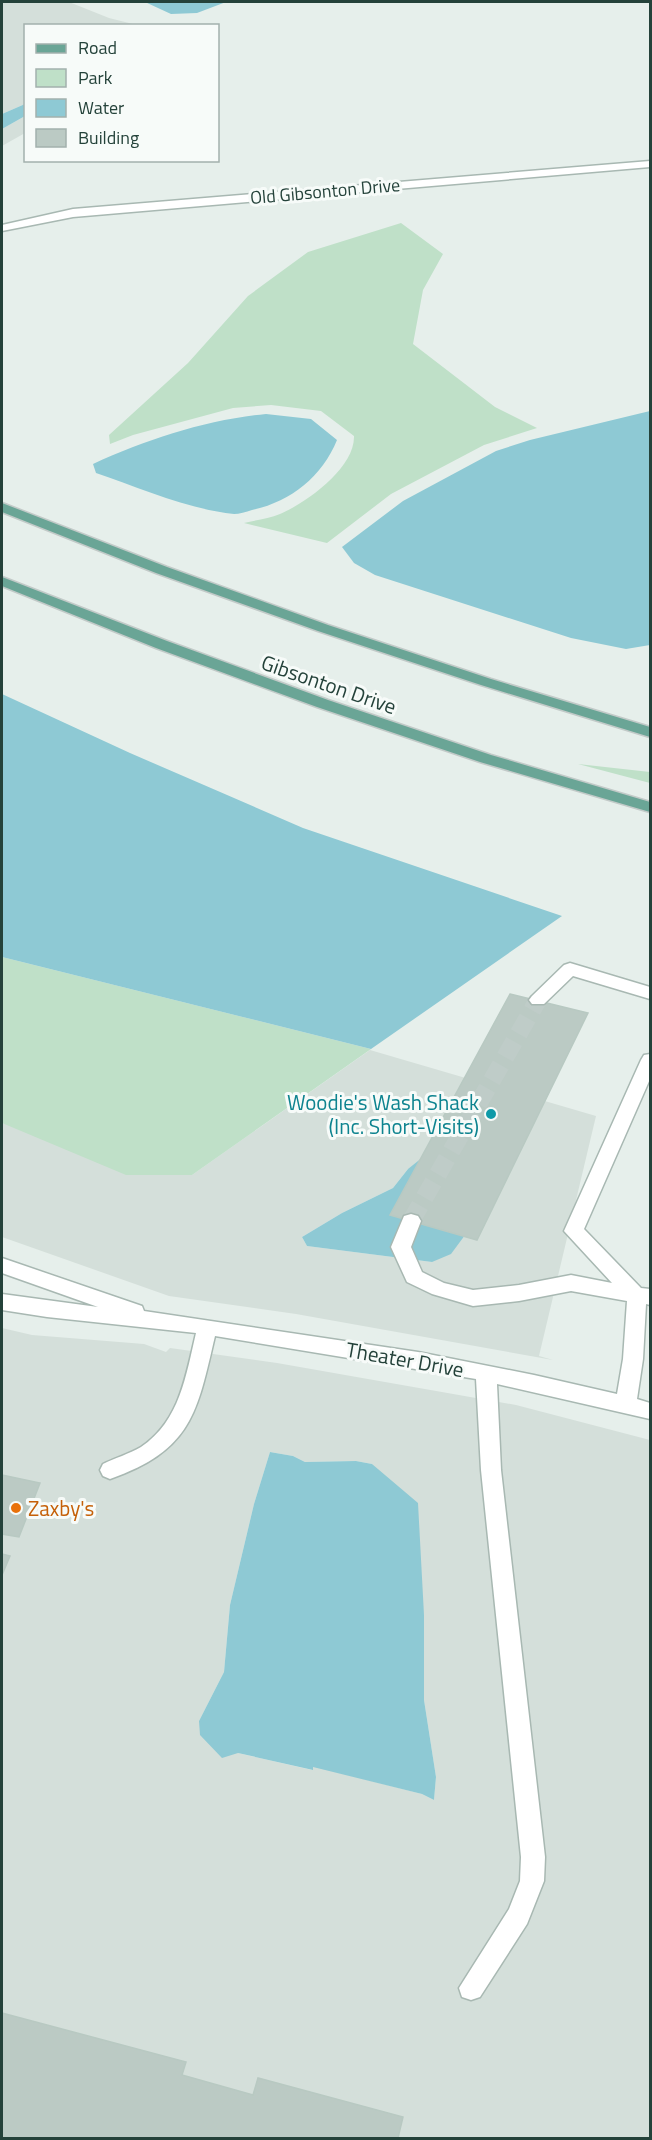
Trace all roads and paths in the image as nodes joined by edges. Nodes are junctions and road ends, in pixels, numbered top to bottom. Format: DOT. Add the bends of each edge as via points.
graph roads {
  1 [pos="651,165"];
  2 [pos="2,228"];
  3 [pos="2,507"];
  4 [pos="2,581"];
  5 [pos="651,732"];
  6 [pos="651,807"];
  7 [pos="651,993"];
  8 [pos="538,1000"];
  9 [pos="651,1060"];
  10 [pos="411,1221"];
  11 [pos="2,1265"];
  12 [pos="646,1293"];
  13 [pos="2,1302"];
  14 [pos="156,1320"];
  15 [pos="207,1327"];
  16 [pos="486,1373"];
  17 [pos="626,1405"];
  18 [pos="651,1411"];
  19 [pos="110,1470"];
  20 [pos="471,1988"];
  1 -- 2 [label="street, Old Gibsonton Drive" via="73,213"];
  3 -- 5 [label="main road" via="330,631"];
  4 -- 6 [label="main road, Gibsonton Drive" via="137,637 323,705 512,767"];
  7 -- 8 [label="street" via="570,969"];
  9 -- 12 [label="street" via="574,1231"];
  10 -- 12 [label="street" via="401,1247 414,1277 439,1289 473,1298 571,1283"];
  11 -- 14 [label="street, Theater Drive"];
  12 -- 17 [label="street"];
  13 -- 14 [label="street, Theater Drive" via="42,1310"];
  14 -- 15 [label="street, Theater Drive"];
  15 -- 16 [label="street, Theater Drive"];
  15 -- 19 [label="street" via="180,1421 168,1438 149,1453"];
  16 -- 17 [label="street, Theater Drive"];
  16 -- 20 [label="street" via="491,1470 533,1857 532,1881 518,1916"];
  17 -- 18 [label="street, Theater Drive"];
}
